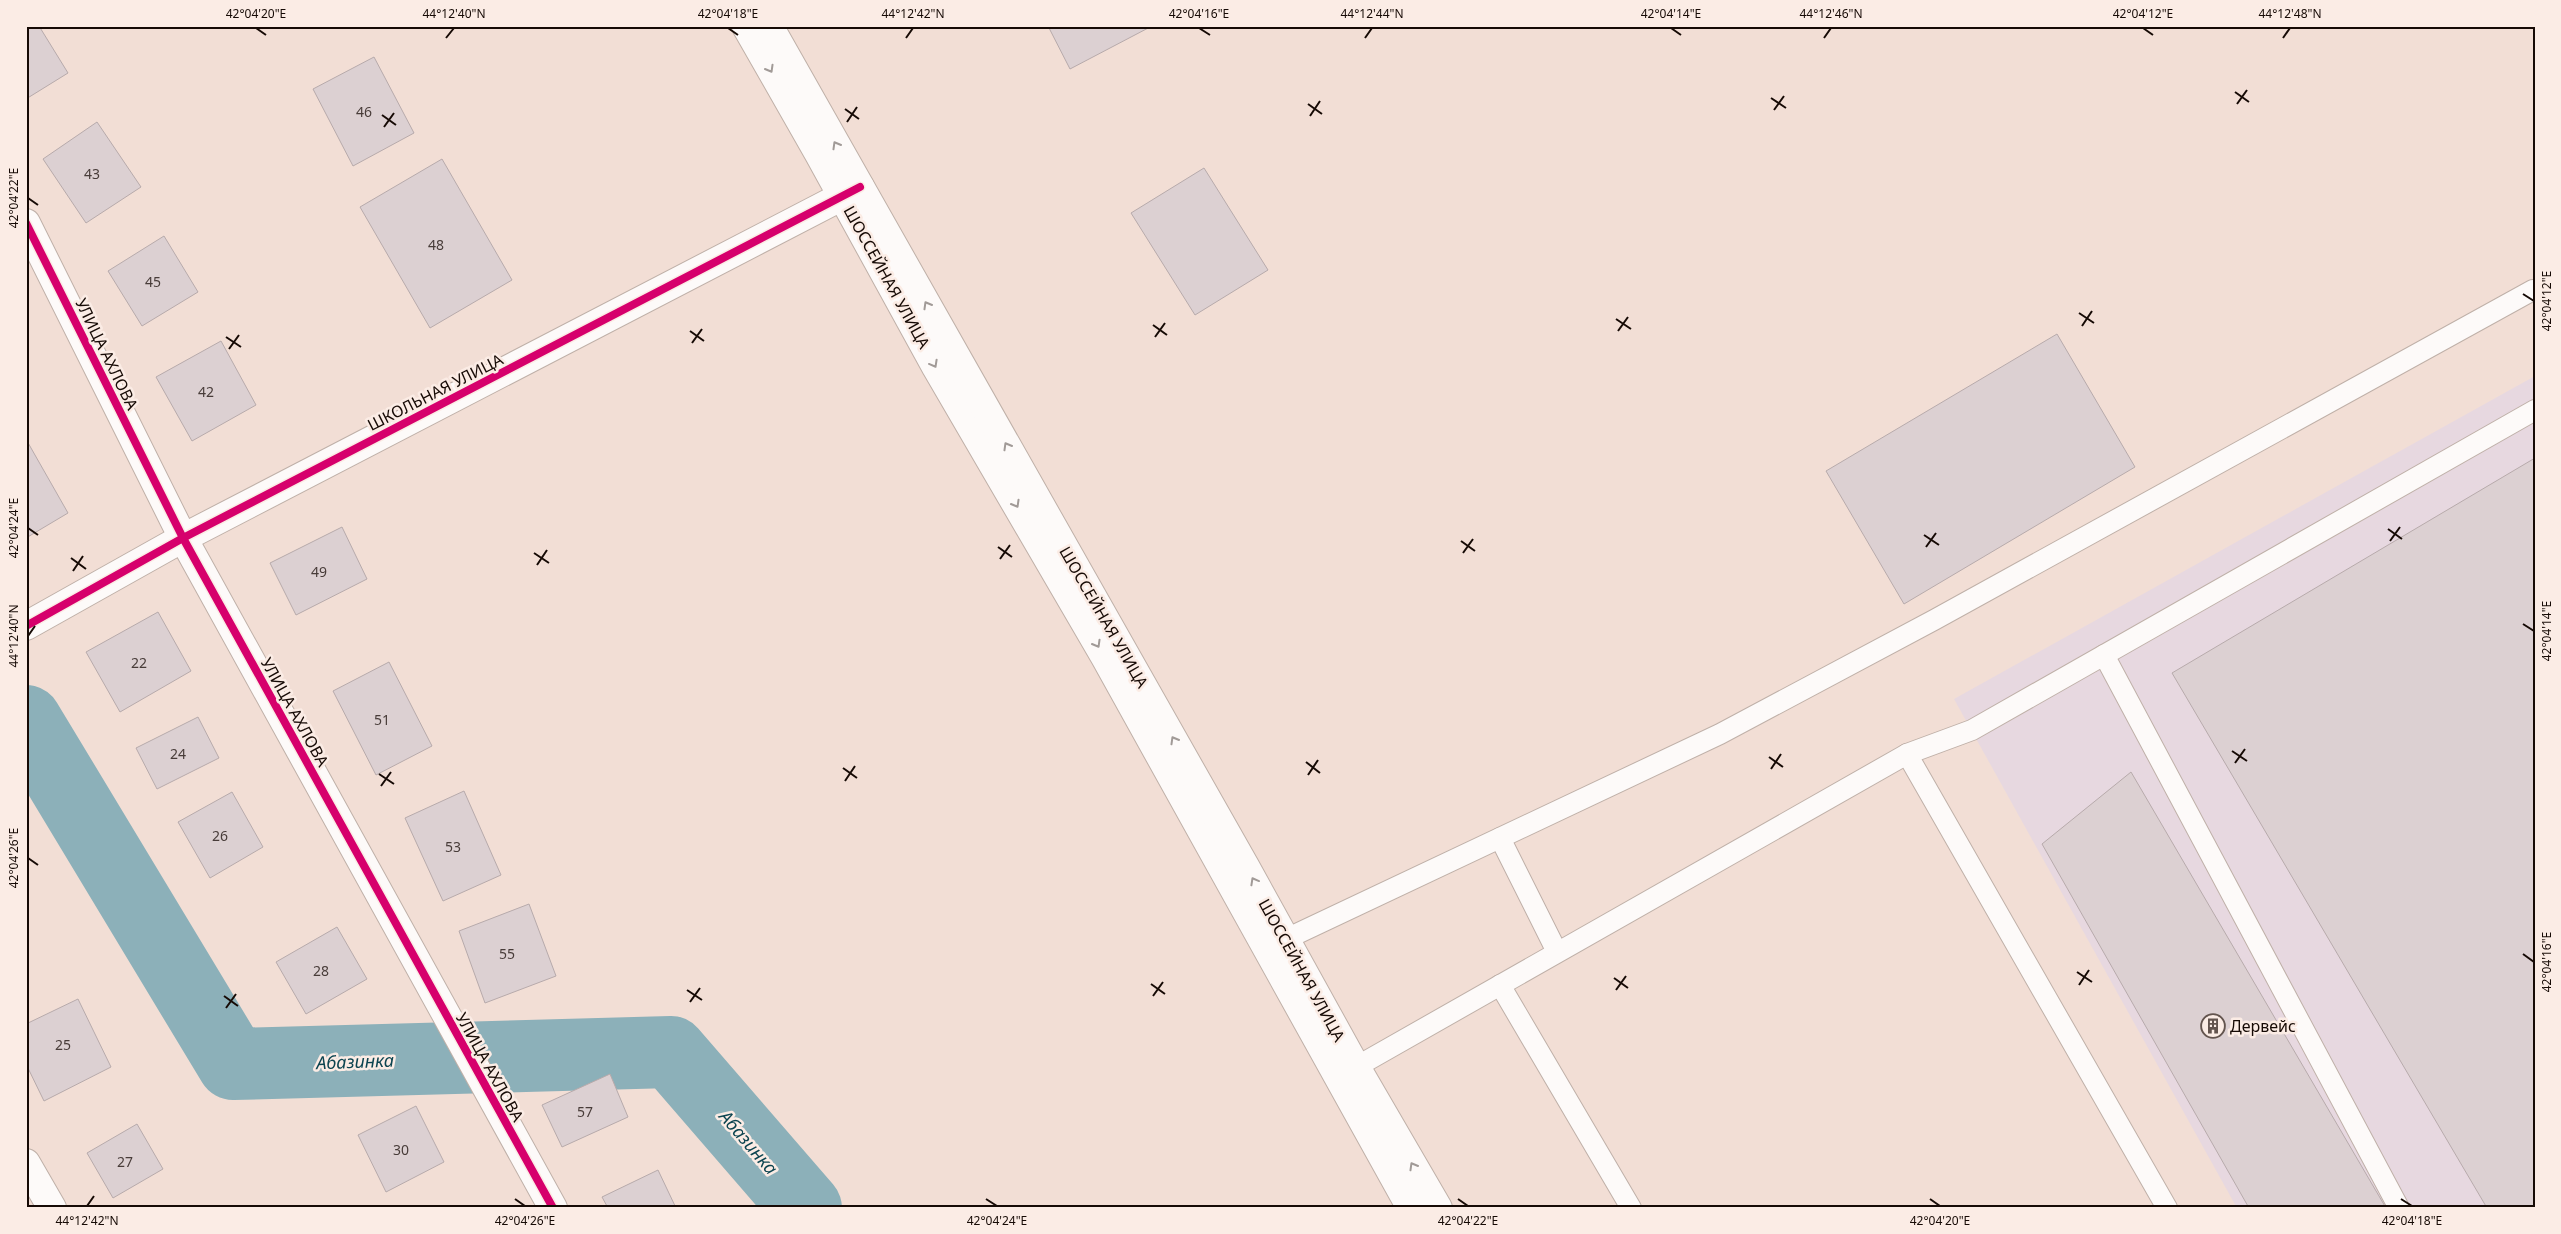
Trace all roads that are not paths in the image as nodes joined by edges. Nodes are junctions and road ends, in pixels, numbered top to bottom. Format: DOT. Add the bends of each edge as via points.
graph roads {
  1 [pos="746,26"];
  2 [pos="769,26"];
  3 [pos="851,192"];
  4 [pos="26,223"];
  5 [pos="2532,290"];
  6 [pos="2535,410"];
  7 [pos="183,538"];
  8 [pos="26,626"];
  9 [pos="2104,655"];
  10 [pos="1907,754"];
  11 [pos="1500,838"];
  12 [pos="1286,939"];
  13 [pos="1558,952"];
  14 [pos="1500,985"];
  15 [pos="1356,1067"];
  16 [pos="26,1163"];
  17 [pos="52,1208"];
  18 [pos="553,1208"];
  19 [pos="1411,1208"];
  20 [pos="1438,1208"];
  21 [pos="1631,1208"];
  22 [pos="2167,1208"];
  23 [pos="2399,1208"];
  1 -- 3 [label="main road, ШОССЕЙНАЯ УЛИЦА, one-way"];
  3 -- 2 [label="main road, ШОССЕЙНАЯ УЛИЦА, one-way"];
  3 -- 7 [label="main road, ШКОЛЬНАЯ УЛИЦА"];
  12 -- 3 [label="main road, ШОССЕЙНАЯ УЛИЦА, one-way"];
  3 -- 19 [label="main road, ШОССЕЙНАЯ УЛИЦА, one-way" via="936,367 1105,658"];
  4 -- 7 [label="main road, УЛИЦА АХЛОВА"];
  5 -- 11 [label="lane" via="1857,662 1720,734"];
  6 -- 9 [label="lane"];
  7 -- 8 [label="main road, ШКОЛЬНАЯ УЛИЦА"];
  7 -- 18 [label="main road, УЛИЦА АХЛОВА"];
  9 -- 10 [label="lane" via="1972,730"];
  9 -- 23 [label="lane"];
  10 -- 13 [label="lane"];
  10 -- 22 [label="lane"];
  11 -- 12 [label="lane"];
  11 -- 13 [label="lane"];
  12 -- 15 [label="main road, ШОССЕЙНАЯ УЛИЦА"];
  13 -- 14 [label="lane"];
  14 -- 15 [label="lane"];
  14 -- 21 [label="lane"];
  20 -- 15 [label="main road, ШОССЕЙНАЯ УЛИЦА, one-way"];
  16 -- 17 [label="main road"];
}
